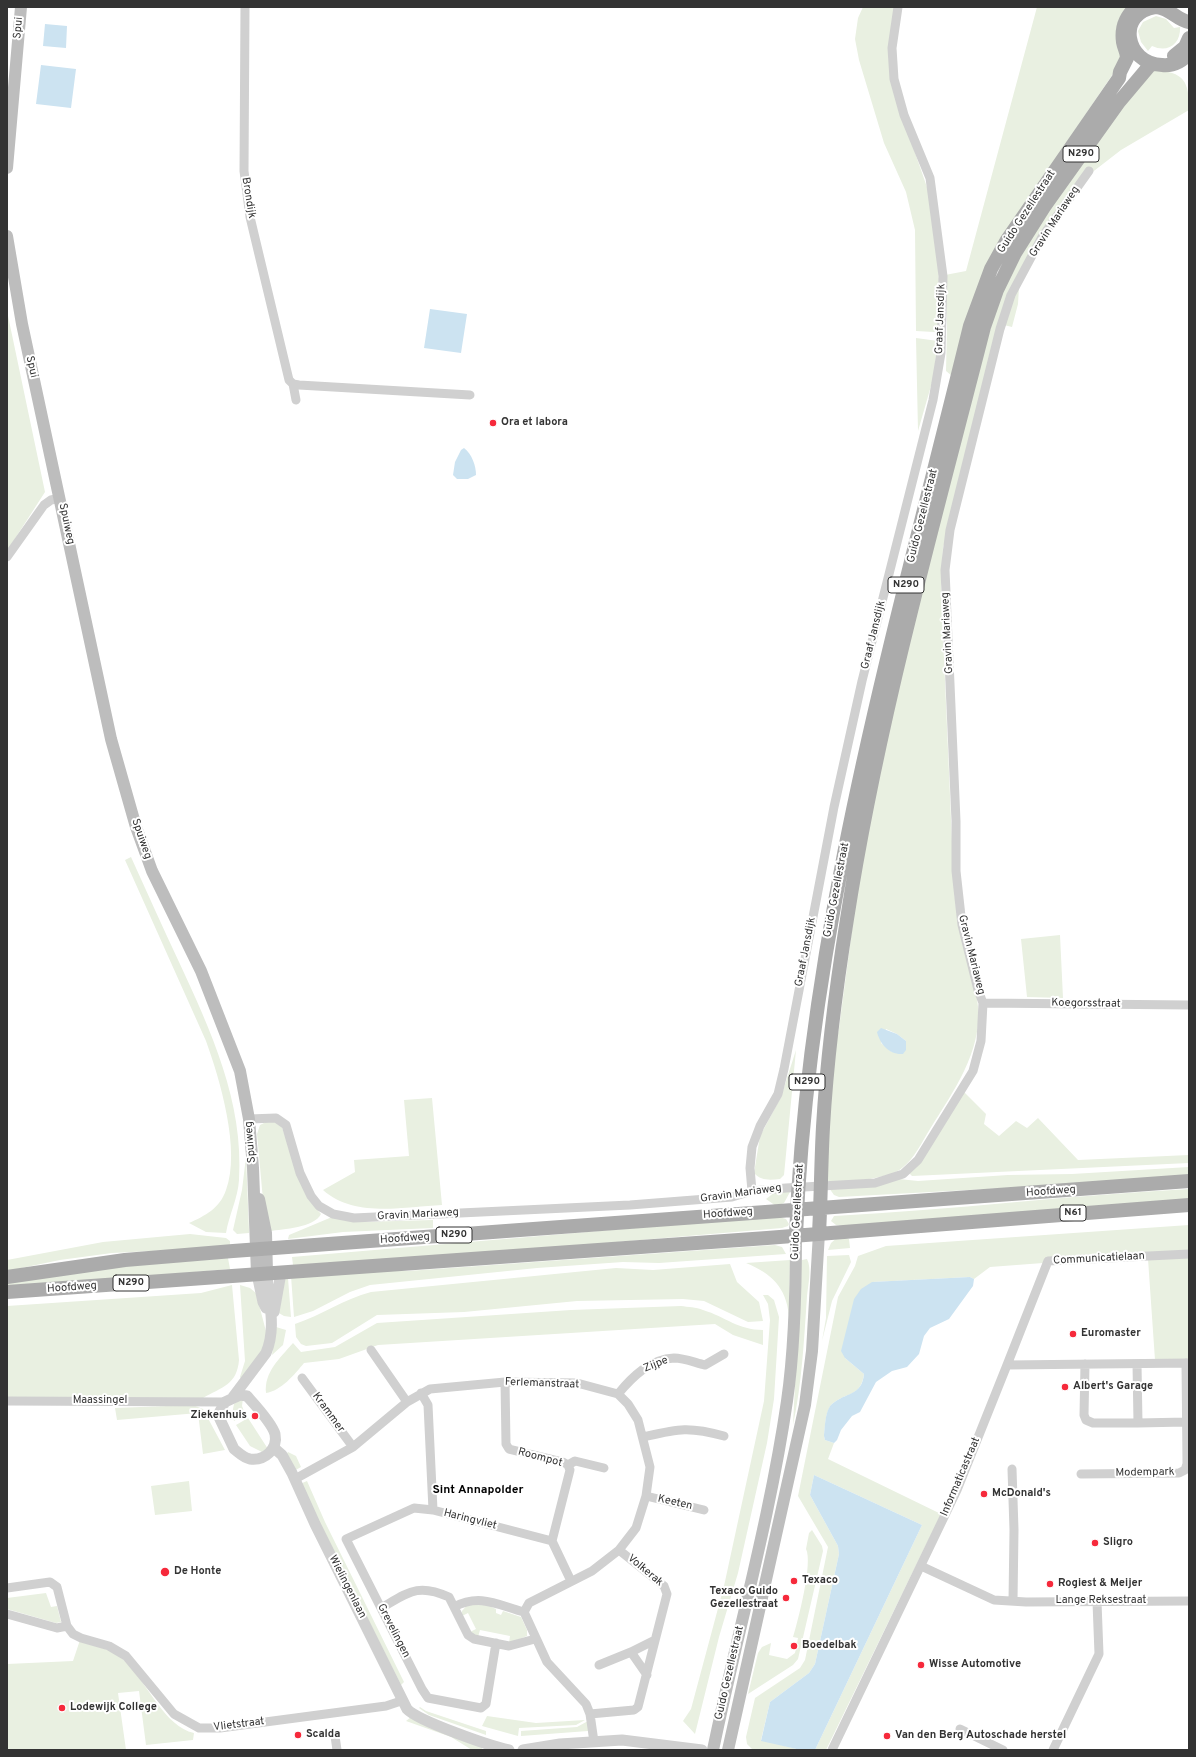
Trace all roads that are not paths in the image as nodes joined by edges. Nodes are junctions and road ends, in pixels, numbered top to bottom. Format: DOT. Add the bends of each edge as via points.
graph roads {
  1 [pos="21,7"];
  2 [pos="245,7"];
  3 [pos="898,7"];
  4 [pos="1136,7"];
  5 [pos="1156,7"];
  6 [pos="1187,18"];
  7 [pos="1189,38"];
  8 [pos="1185,54"];
  9 [pos="1140,58"];
  10 [pos="7,168"];
  11 [pos="1089,171"];
  12 [pos="7,236"];
  13 [pos="293,384"];
  14 [pos="470,395"];
  15 [pos="296,400"];
  16 [pos="60,498"];
  17 [pos="7,557"];
  18 [pos="983,1003"];
  19 [pos="1189,1005"];
  20 [pos="249,1119"];
  21 [pos="1189,1181"];
  22 [pos="821,1186"];
  23 [pos="799,1187"];
  24 [pos="752,1191"];
  25 [pos="1189,1205"];
  26 [pos="820,1208"];
  27 [pos="797,1209"];
  28 [pos="819,1233"];
  29 [pos="796,1235"];
  30 [pos="261,1249"];
  31 [pos="1189,1254"];
  32 [pos="268,1273"];
  33 [pos="7,1277"];
  34 [pos="7,1292"];
  35 [pos="272,1318"];
  36 [pos="371,1350"];
  37 [pos="724,1354"];
  38 [pos="1187,1363"];
  39 [pos="1085,1364"];
  40 [pos="1137,1364"];
  41 [pos="1007,1365"];
  42 [pos="254,1370"];
  43 [pos="302,1378"];
  44 [pos="505,1382"];
  45 [pos="421,1393"];
  46 [pos="618,1394"];
  47 [pos="247,1396"];
  48 [pos="229,1399"];
  49 [pos="192,1400"];
  50 [pos="7,1401"];
  51 [pos="407,1402"];
  52 [pos="218,1415"];
  53 [pos="1138,1422"];
  54 [pos="1186,1422"];
  55 [pos="724,1436"];
  56 [pos="643,1437"];
  57 [pos="353,1447"];
  58 [pos="274,1448"];
  59 [pos="262,1457"];
  60 [pos="568,1465"];
  61 [pos="604,1468"];
  62 [pos="1012,1469"];
  63 [pos="1081,1474"];
  64 [pos="294,1476"];
  65 [pos="646,1496"];
  66 [pos="433,1510"];
  67 [pos="704,1510"];
  68 [pos="552,1541"];
  69 [pos="619,1550"];
  70 [pos="921,1566"];
  71 [pos="571,1581"];
  72 [pos="7,1588"];
  73 [pos="1014,1601"];
  74 [pos="1189,1601"];
  75 [pos="1097,1602"];
  76 [pos="454,1607"];
  77 [pos="381,1608"];
  78 [pos="524,1612"];
  79 [pos="7,1614"];
  80 [pos="67,1626"];
  81 [pos="535,1639"];
  82 [pos="655,1640"];
  83 [pos="496,1643"];
  84 [pos="631,1652"];
  85 [pos="599,1664"];
  86 [pos="646,1674"];
  87 [pos="401,1701"];
  88 [pos="590,1714"];
  89 [pos="960,1729"];
  90 [pos="335,1736"];
  91 [pos="594,1742"];
  92 [pos="644,1742"];
  93 [pos="560,1744"];
  94 [pos="503,1748"];
  95 [pos="337,1750"];
  96 [pos="523,1750"];
  97 [pos="667,1750"];
  98 [pos="702,1750"];
  99 [pos="713,1750"];
  100 [pos="728,1750"];
  101 [pos="832,1750"];
  102 [pos="1003,1750"];
  103 [pos="1053,1750"];
  1 -- 10 [label="main road, Spui"];
  2 -- 13 [label="street, Brondijk" via="244,171 250,217 289,380"];
  3 -- 24 [label="street, Graaf Jansdijk" via="892,48 894,79 904,115 930,178 943,276 941,353 933,400 862,681 834,806 784,1069 778,1094 760,1126 752,1147"];
  4 -- 9 [label="main road, N290" via="1123,28 1123,44"];
  5 -- 6 [label="main road" via="1170,10 1181,20"];
  5 -- 9 [label="main road" via="1138,14 1131,25 1130,41"];
  7 -- 8 [label="main road"];
  8 -- 9 [label="main road" via="1170,65"];
  9 -- 22 [label="main road, Guido Gezellestraat / N290" via="1135,84 1130,87 1044,207 1015,253 997,290 984,327 924,562 863,826 846,920 828,1061"];
  9 -- 23 [label="main road, Guido Gezellestraat / N290" via="1119,78 1007,240 992,268 970,326 852,812 810,1055"];
  11 -- 18 [label="street, Gravin Mariaweg" via="1042,237 1011,295 996,344 950,530 945,570 956,871 962,925"];
  12 -- 16 [label="main road, Spui" via="22,324"];
  13 -- 14 [label="street"];
  13 -- 15 [label="street, Brondijk"];
  16 -- 17 [label="street" via="51,500 44,506"];
  16 -- 20 [label="main road, Spuiweg" via="111,739 136,827 152,871 201,971 223,1026 240,1071"];
  18 -- 19 [label="street, Koegorsstraat"];
  18 -- 22 [label="street, Gravin Mariaweg" via="981,1041 972,1071 918,1160 903,1174 892,1179 876,1183"];
  20 -- 24 [label="street, Gravin Mariaweg" via="276,1118 286,1125 300,1173 311,1196 319,1206 333,1214 354,1218 630,1205 732,1197"];
  20 -- 30 [label="main road, Spuiweg" via="253,1168 266,1234"];
  21 -- 26 [label="main road, Hoofdweg / N61"];
  22 -- 23 [label="street, Gravin Mariaweg"];
  22 -- 26 [label="main road, Guido Gezellestraat / N290"];
  23 -- 24 [label="street, Gravin Mariaweg"];
  23 -- 27 [label="main road, Guido Gezellestraat / N290"];
  25 -- 28 [label="main road, Hoofdweg / N61"];
  26 -- 27 [label="main road, Hoofdweg / N61"];
  26 -- 28 [label="main road, Guido Gezellestraat / N290"];
  27 -- 29 [label="main road, Guido Gezellestraat / N290"];
  27 -- 30 [label="main road, Hoofdweg / N290"];
  28 -- 29 [label="main road, Hoofdweg / N290"];
  28 -- 100 [label="main road, Guido Gezellestraat" via="812,1351 805,1405"];
  29 -- 32 [label="main road, Hoofdweg / N290"];
  29 -- 99 [label="main road, Guido Gezellestraat" via="787,1404 779,1452"];
  30 -- 32 [label="main road"];
  30 -- 33 [label="main road, Hoofdweg / N290" via="125,1260"];
  31 -- 41 [label="street, Communicatielaan" via="1048,1262"];
  32 -- 34 [label="main road, Hoofdweg / N290"];
  32 -- 35 [label="street"];
  32 -- 35 [label="street" via="263,1302"];
  35 -- 42 [label="street" via="269,1346"];
  36 -- 51 [label="street"];
  37 -- 46 [label="street, Zijpe" via="705,1365 675,1358 660,1361 646,1367"];
  38 -- 40 [label="street"];
  38 -- 54 [label="street, Modempark"];
  39 -- 40 [label="street"];
  39 -- 41 [label="street"];
  39 -- 53 [label="street" via="1086,1420 1093,1423"];
  40 -- 53 [label="street"];
  41 -- 70 [label="street, Informaticastraat" via="957,1490"];
  42 -- 47 [label="street"];
  42 -- 48 [label="street"];
  43 -- 57 [label="street, Krammer"];
  44 -- 45 [label="street, Ferlemanstraat" via="430,1389"];
  44 -- 46 [label="street, Ferlemanstraat" via="577,1383"];
  44 -- 60 [label="street, Roompot" via="506,1444 509,1449"];
  45 -- 51 [label="street, Ferlemanstraat"];
  45 -- 66 [label="street, Haringvliet" via="428,1405"];
  46 -- 56 [label="street" via="638,1420"];
  47 -- 48 [label="street" via="240,1395"];
  47 -- 58 [label="street" via="272,1429"];
  48 -- 49 [label="street" via="216,1403"];
  48 -- 52 [label="street"];
  49 -- 50 [label="street, Maassingel"];
  49 -- 52 [label="street" via="208,1406"];
  51 -- 57 [label="street, Ferlemanstraat"];
  52 -- 59 [label="street" via="234,1449 250,1459"];
  53 -- 54 [label="street"];
  54 -- 63 [label="street, Modempark" via="1187,1464 1182,1472"];
  55 -- 56 [label="street" via="680,1428"];
  56 -- 65 [label="street" via="650,1466"];
  57 -- 64 [label="street, Ferlemanstraat"];
  58 -- 59 [label="street"];
  58 -- 64 [label="street, Wielingenlaan" via="282,1455"];
  59 -- 64 [label="street" via="277,1462"];
  60 -- 61 [label="street, Roompot" via="575,1461"];
  60 -- 68 [label="street, Roompot" via="570,1470"];
  62 -- 73 [label="street"];
  64 -- 87 [label="street, Wielingenlaan"];
  65 -- 67 [label="street, Keeten"];
  65 -- 69 [label="street" via="636,1528"];
  66 -- 68 [label="street, Haringvliet"];
  66 -- 77 [label="street, Grevelingen" via="414,1508 346,1539"];
  68 -- 71 [label="street"];
  69 -- 71 [label="street" via="592,1571"];
  69 -- 82 [label="street, Volkerak" via="664,1586 667,1594"];
  70 -- 73 [label="street, Lange Reksestraat" via="994,1600"];
  70 -- 101 [label="street, Informaticastraat"];
  71 -- 78 [label="street" via="529,1603"];
  72 -- 80 [label="street" via="50,1582 57,1587"];
  73 -- 75 [label="street, Lange Reksestraat"];
  74 -- 75 [label="street, Lange Reksestraat"];
  75 -- 103 [label="street" via="1099,1654"];
  76 -- 77 [label="street" via="449,1597 435,1590 423,1589 409,1593"];
  76 -- 78 [label="street" via="466,1601 479,1599"];
  76 -- 83 [label="street" via="468,1635 474,1639"];
  77 -- 83 [label="street, Grevelingen" via="422,1689 428,1698 436,1701 481,1708 486,1704"];
  78 -- 81 [label="street"];
  79 -- 80 [label="street" via="57,1628"];
  80 -- 87 [label="street, Vlietstraat" via="73,1634 109,1646 126,1656 174,1714 198,1728 220,1728 386,1706"];
  81 -- 83 [label="street" via="509,1646"];
  81 -- 88 [label="street" via="547,1662 586,1704"];
  82 -- 84 [label="street"];
  82 -- 86 [label="street, Volkerak"];
  84 -- 85 [label="street"];
  84 -- 86 [label="street"];
  86 -- 88 [label="street, Volkerak" via="638,1707 634,1710"];
  87 -- 94 [label="street" via="410,1713 417,1717 484,1744"];
  88 -- 91 [label="street"];
  89 -- 102 [label="street"];
  90 -- 95 [label="street"];
  91 -- 92 [label="street"];
  91 -- 93 [label="street"];
  92 -- 97 [label="street"];
  92 -- 98 [label="street"];
  93 -- 94 [label="street" via="516,1744"];
  93 -- 96 [label="street"];
}
